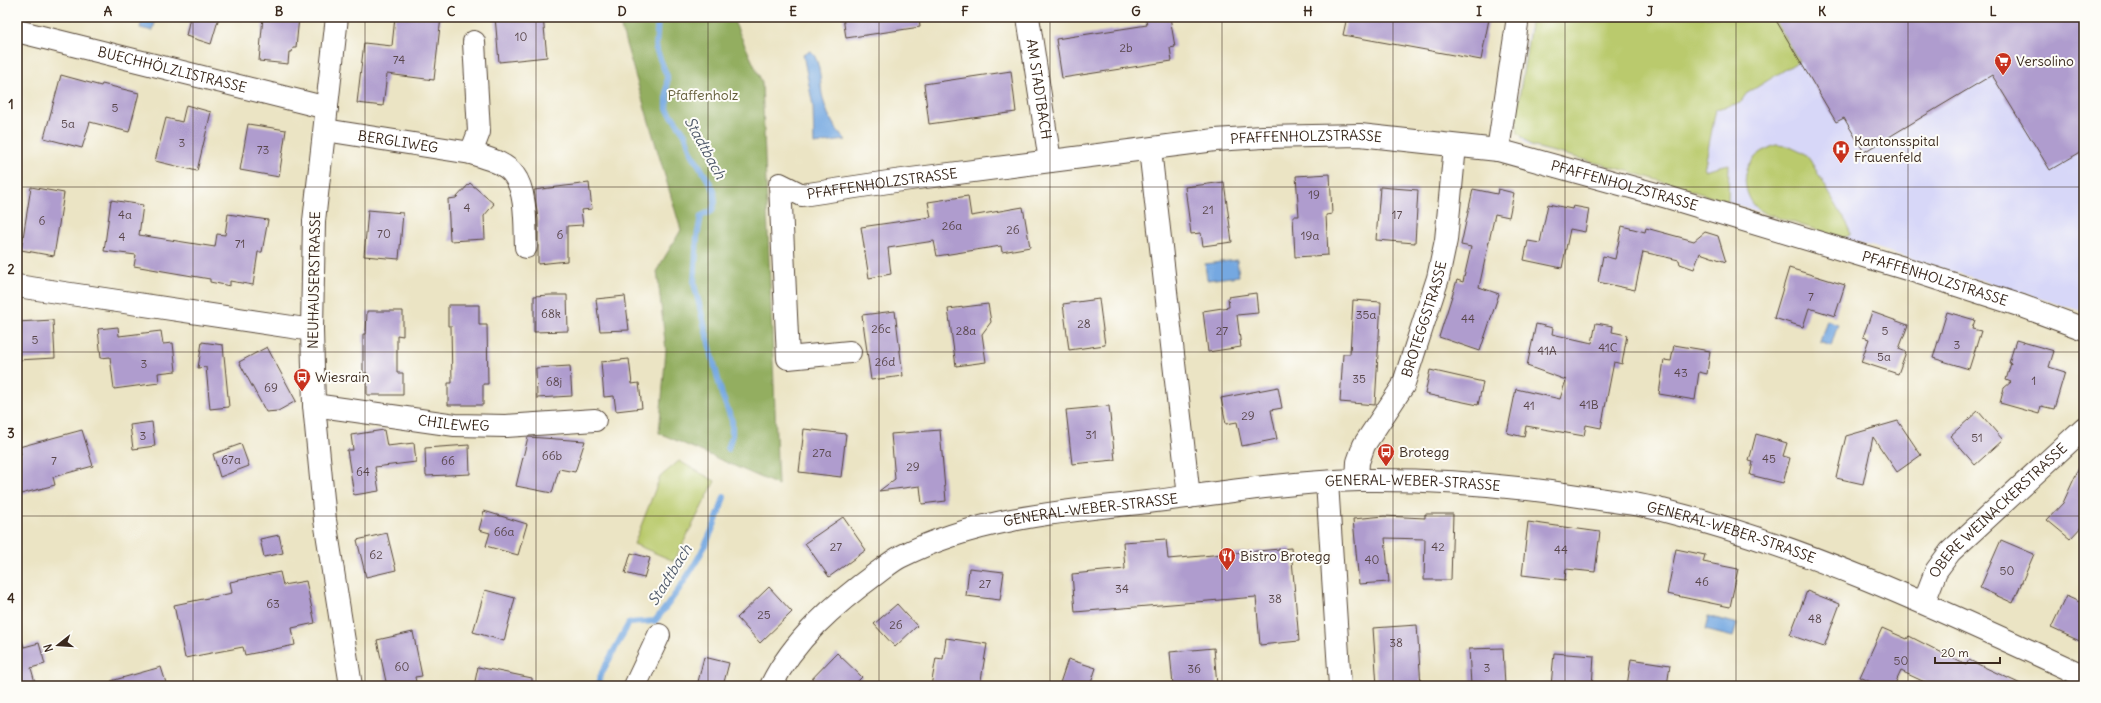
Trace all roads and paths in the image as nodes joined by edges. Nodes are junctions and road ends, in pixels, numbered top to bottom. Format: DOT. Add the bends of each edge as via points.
graph roads {
  1 [pos="337,17"];
  2 [pos="1028,17"];
  3 [pos="1518,17"];
  4 [pos="17,31"];
  5 [pos="474,42"];
  6 [pos="327,108"];
  7 [pos="325,130"];
  8 [pos="1455,146"];
  9 [pos="1150,149"];
  10 [pos="1498,150"];
  11 [pos="471,153"];
  12 [pos="1050,161"];
  13 [pos="526,247"];
  14 [pos="17,286"];
  15 [pos="2084,329"];
  16 [pos="312,330"];
  17 [pos="850,352"];
  18 [pos="314,405"];
  19 [pos="595,420"];
  20 [pos="2084,428"];
  21 [pos="1357,480"];
  22 [pos="1327,482"];
  23 [pos="1189,497"];
  24 [pos="1924,602"];
  25 [pos="659,635"];
  26 [pos="2084,676"];
  27 [pos="351,686"];
  28 [pos="635,686"];
  29 [pos="770,686"];
  30 [pos="1340,686"];
  1 -- 6 [label="street, NEUHAUSERSTRASSE"];
  2 -- 12 [label="street, AM STADTBACH"];
  3 -- 10 [label="street"];
  4 -- 6 [label="street, BUECHHÖLZLISTRASSE"];
  5 -- 11 [label="street" via="480,125"];
  6 -- 7 [label="street, NEUHAUSERSTRASSE"];
  7 -- 11 [label="street, BERGLIWEG"];
  7 -- 16 [label="street, NEUHAUSERSTRASSE" via="314,221"];
  8 -- 9 [label="street, PFAFFENHOLZSTRASSE" via="1360,136 1263,137 1215,140"];
  8 -- 10 [label="street, PFAFFENHOLZSTRASSE"];
  8 -- 21 [label="street, BROTEGGSTRASSE" via="1446,240 1438,278 1403,386 1364,445 1358,462"];
  9 -- 12 [label="street, PFAFFENHOLZSTRASSE"];
  9 -- 23 [label="street"];
  10 -- 15 [label="street, PFAFFENHOLZSTRASSE" via="1674,199 1907,269"];
  11 -- 13 [label="street, BERGLIWEG" via="494,160 514,175 523,197"];
  12 -- 17 [label="street, PFAFFENHOLZSTRASSE" via="802,195 780,184 788,358"];
  14 -- 16 [label="street"];
  16 -- 18 [label="street, NEUHAUSERSTRASSE"];
  18 -- 19 [label="street, CHILEWEG" via="455,425 506,426"];
  18 -- 27 [label="street, NEUHAUSERSTRASSE" via="331,569"];
  20 -- 24 [label="street, OBERE WEINACKERSTRASSE" via="1950,552 1936,571"];
  21 -- 22 [label="street, GENERAL-WEBER-STRASSE"];
  21 -- 24 [label="street, GENERAL-WEBER-STRASSE" via="1420,481 1519,488 1660,509 1782,546"];
  22 -- 23 [label="street, GENERAL-WEBER-STRASSE"];
  22 -- 30 [label="street"];
  23 -- 29 [label="street, GENERAL-WEBER-STRASSE" via="1008,521 953,535 898,558 836,605 818,623 795,649"];
  24 -- 26 [label="street, GENERAL-WEBER-STRASSE"];
  25 -- 28 [label="street"];
}
